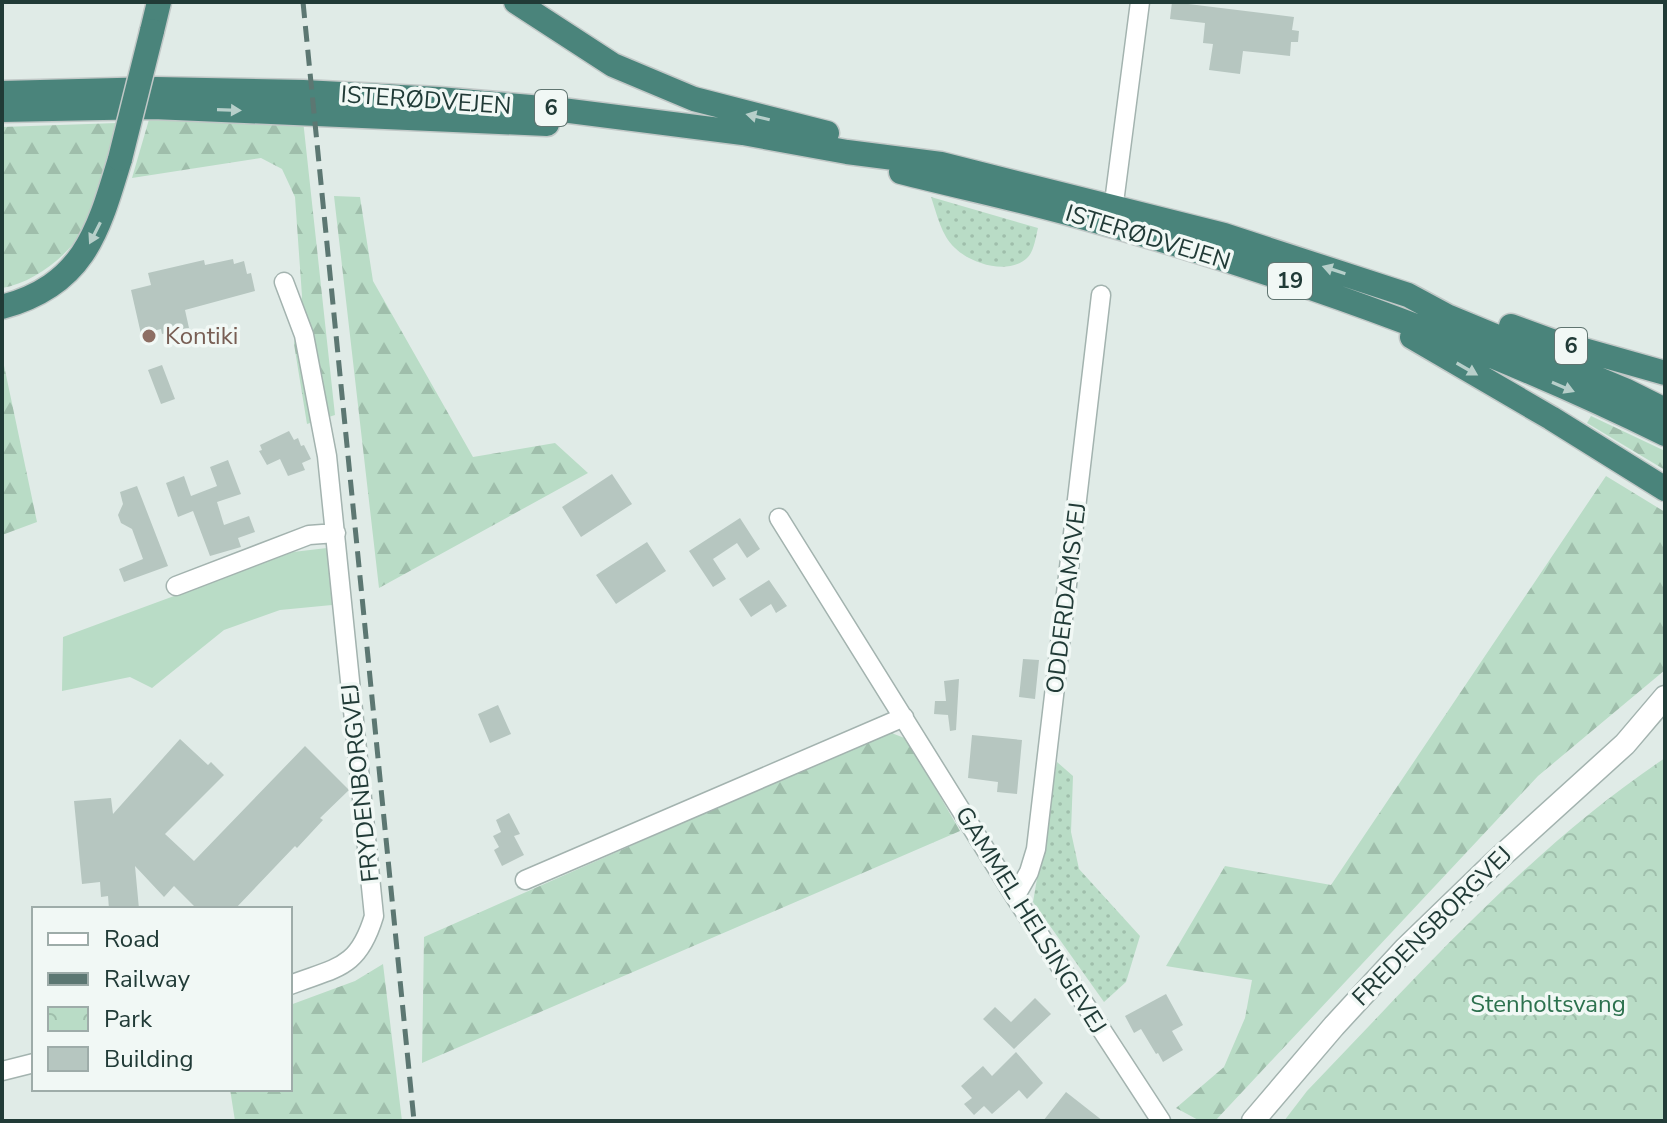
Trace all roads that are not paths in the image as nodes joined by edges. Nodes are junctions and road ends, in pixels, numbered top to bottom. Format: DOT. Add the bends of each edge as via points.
graph roads {
  1 [pos="159,2"];
  2 [pos="516,2"];
  3 [pos="1140,2"];
  4 [pos="2,93"];
  5 [pos="2,110"];
  6 [pos="663,123"];
  7 [pos="847,152"];
  8 [pos="941,164"];
  9 [pos="1112,215"];
  10 [pos="284,282"];
  11 [pos="1101,295"];
  12 [pos="1408,295"];
  13 [pos="1351,302"];
  14 [pos="2,307"];
  15 [pos="1665,373"];
  16 [pos="1665,410"];
  17 [pos="1665,434"];
  18 [pos="1665,489"];
  19 [pos="779,518"];
  20 [pos="336,533"];
  21 [pos="176,586"];
  22 [pos="1665,697"];
  23 [pos="904,717"];
  24 [pos="1665,718"];
  25 [pos="1625,744"];
  26 [pos="525,880"];
  27 [pos="1015,897"];
  28 [pos="292,984"];
  29 [pos="32,1064"];
  30 [pos="2,1071"];
  31 [pos="1161,1121"];
  32 [pos="1253,1121"];
  1 -- 14 [label="highway, one-way, bridge" via="100,223 83,255 57,282 26,301"];
  8 -- 2 [label="highway, one-way" via="694,99 613,65"];
  3 -- 9 [label="street"];
  4 -- 6 [label="highway, ISTERØDVEJEN / 6" via="322,93 554,109"];
  5 -- 6 [label="highway, one-way" via="153,107 592,127"];
  6 -- 7 [label="highway, ISTERØDVEJEN / 6"];
  7 -- 8 [label="highway, ISTERØDVEJEN / 6"];
  7 -- 9 [label="highway, ISTERØDVEJEN / 19" via="900,172"];
  8 -- 9 [label="highway, ISTERØDVEJEN / 6"];
  12 -- 9 [label="highway, ISTERØDVEJEN / 6, one-way" via="1224,235"];
  9 -- 13 [label="highway, ISTERØDVEJEN / 19"];
  10 -- 20 [label="street, FRYDENBORGVEJ" via="304,335"];
  11 -- 27 [label="street, ODDERDAMSVEJ" via="1036,849"];
  12 -- 15 [label="highway, 6"];
  12 -- 16 [label="highway, ISTERØDVEJEN"];
  13 -- 17 [label="highway, ISTERØDVEJEN / 19, one-way" via="1479,351"];
  13 -- 18 [label="highway, one-way"];
  19 -- 23 [label="street, GAMMEL HELSINGEVEJ"];
  20 -- 21 [label="street" via="309,535"];
  20 -- 28 [label="street, FRYDENBORGVEJ" via="374,916 359,953 342,966"];
  22 -- 25 [label="street, FREDENSBORGVEJ"];
  23 -- 26 [label="street"];
  23 -- 27 [label="street, GAMMEL HELSINGEVEJ"];
  24 -- 25 [label="street, FREDENSBORGVEJ"];
  25 -- 32 [label="street, FREDENSBORGVEJ" via="1405,949"];
  27 -- 31 [label="street, GAMMEL HELSINGEVEJ"];
  29 -- 30 [label="street"];
}
